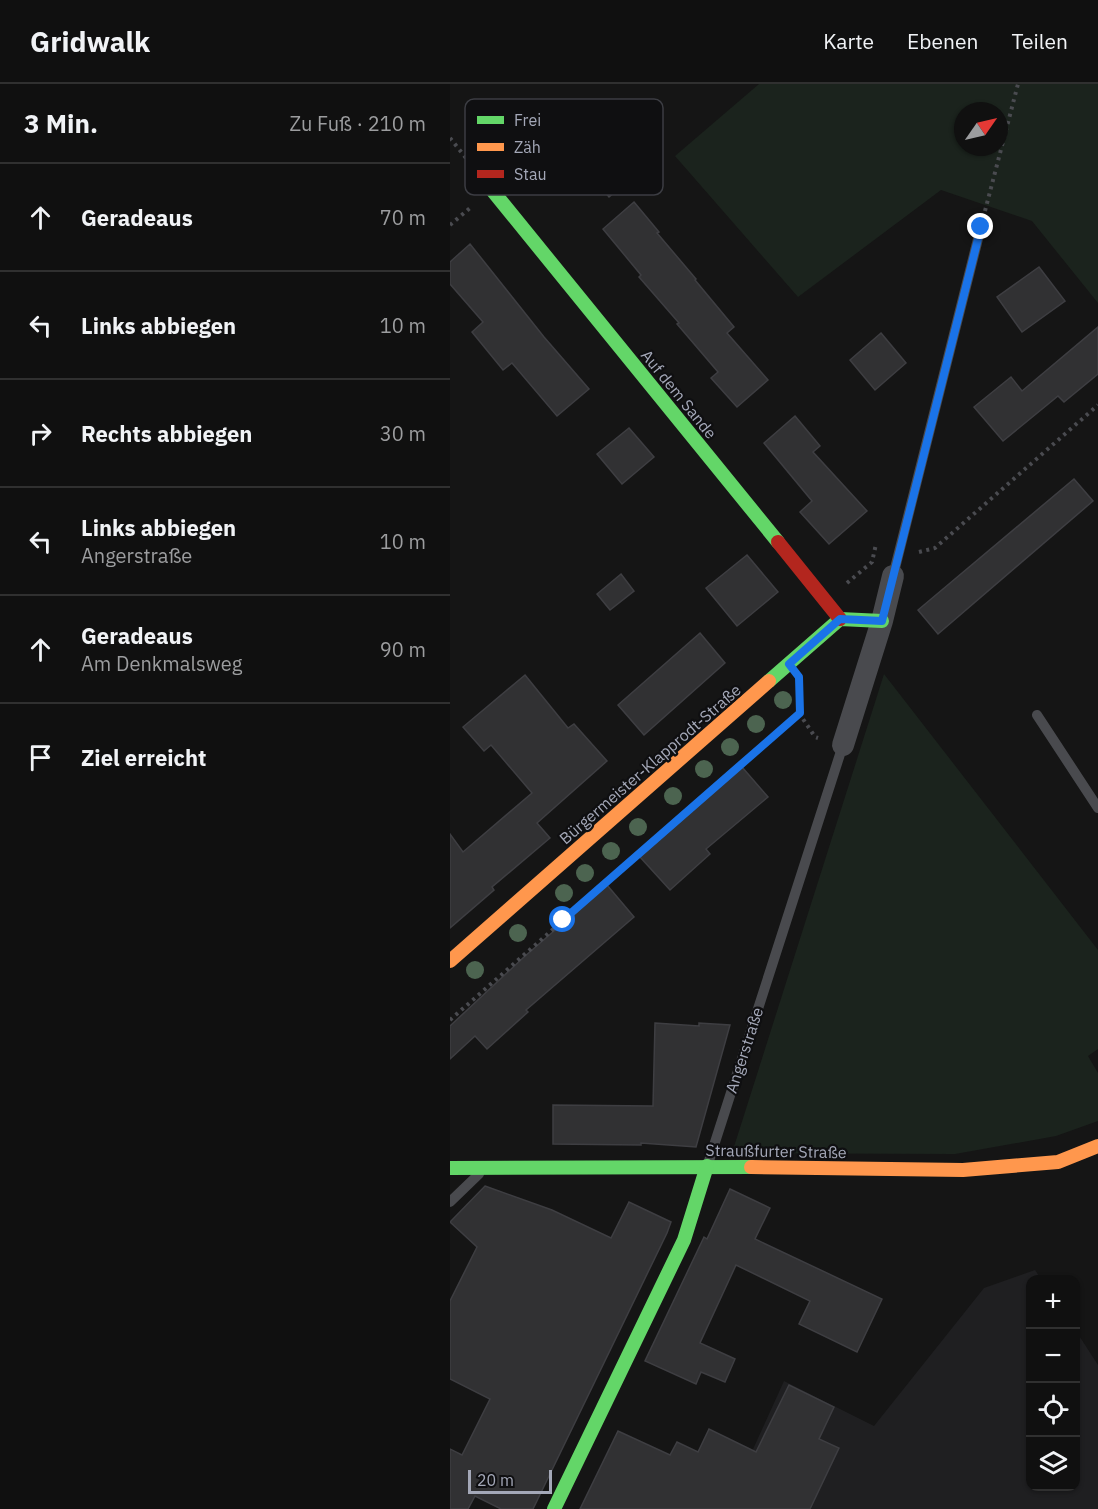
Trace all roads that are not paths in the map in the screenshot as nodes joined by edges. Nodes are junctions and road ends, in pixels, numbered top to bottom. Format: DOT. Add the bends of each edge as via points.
graph roads {
  1 [pos="496,195"];
  2 [pos="981,227"];
  3 [pos="893,576"];
  4 [pos="840,619"];
  5 [pos="882,621"];
  6 [pos="1037,715"];
  7 [pos="843,745"];
  8 [pos="1098,808"];
  9 [pos="450,961"];
  10 [pos="1098,1146"];
  11 [pos="707,1166"];
  12 [pos="450,1167"];
  13 [pos="486,1167"];
  14 [pos="450,1202"];
  15 [pos="554,1509"];
  1 -- 4 [label="street, Auf dem Sande"];
  2 -- 3 [label="lane"];
  3 -- 5 [label="street, Angerstraße"];
  4 -- 5 [label="street"];
  4 -- 9 [label="street, Bürgermeister-Klapprodt-Straße"];
  5 -- 7 [label="street, Angerstraße"];
  6 -- 8 [label="lane"];
  7 -- 11 [label="lane, Angerstraße"];
  10 -- 11 [label="street, Straußfurter Straße" via="1058,1161 963,1170"];
  11 -- 13 [label="street, Straußfurter Straße"];
  11 -- 15 [label="street, Angerstraße" via="684,1240"];
  12 -- 13 [label="street, Straußfurter Straße"];
  13 -- 14 [label="lane"];
}
